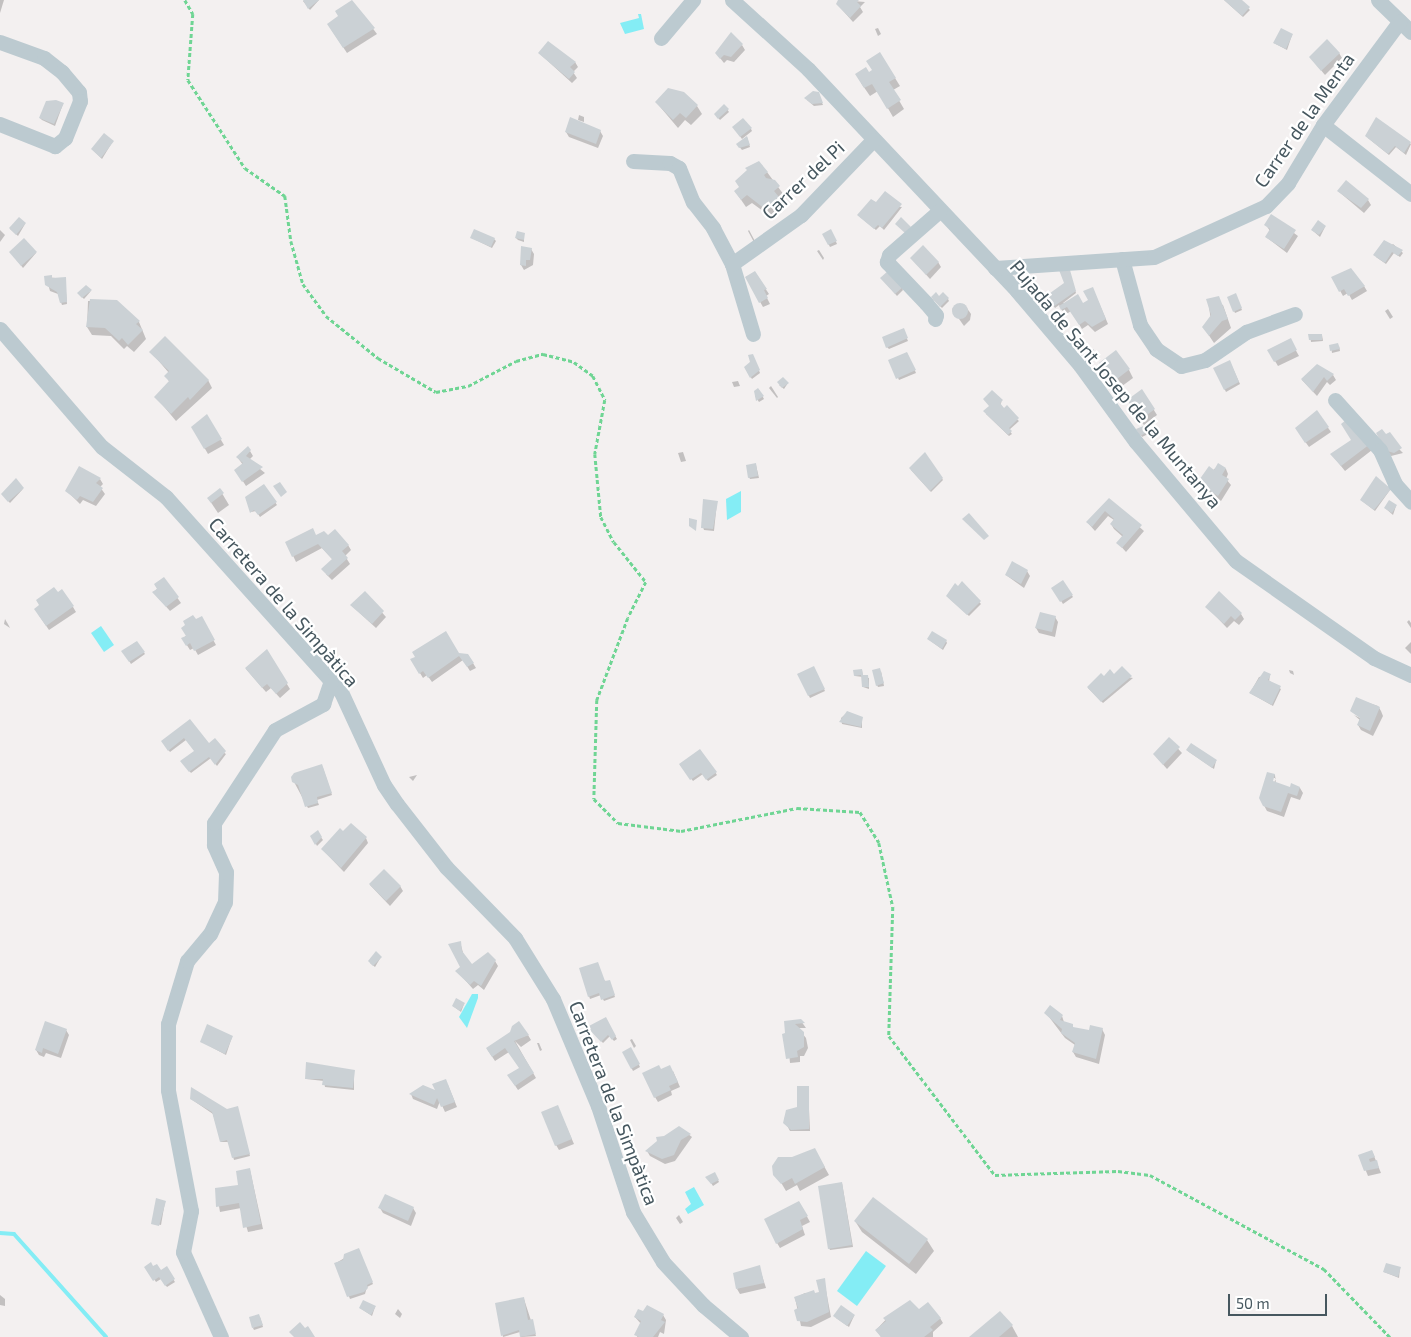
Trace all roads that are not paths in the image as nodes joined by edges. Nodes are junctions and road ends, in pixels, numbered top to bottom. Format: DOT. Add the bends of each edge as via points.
graph roads {
  1 [pos="693,0"];
  2 [pos="732,0"];
  3 [pos="1378,0"];
  4 [pos="1400,21"];
  5 [pos="1411,32"];
  6 [pos="661,38"];
  7 [pos="0,42"];
  8 [pos="0,124"];
  9 [pos="1323,125"];
  10 [pos="873,140"];
  11 [pos="633,161"];
  12 [pos="1411,194"];
  13 [pos="939,211"];
  14 [pos="1122,259"];
  15 [pos="732,264"];
  16 [pos="995,268"];
  17 [pos="1295,314"];
  18 [pos="935,319"];
  19 [pos="0,328"];
  20 [pos="753,334"];
  21 [pos="1335,400"];
  22 [pos="1411,502"];
  23 [pos="1411,675"];
  24 [pos="331,681"];
  25 [pos="221,1337"];
  26 [pos="741,1337"];
  1 -- 6 [label="street"];
  2 -- 10 [label="street, Pujada de Sant Josep de la Muntanya" via="808,69"];
  3 -- 4 [label="street"];
  4 -- 5 [label="street"];
  4 -- 9 [label="street, Carrer de la Menta"];
  7 -- 8 [label="street" via="44,58 62,72 79,92 80,101 65,138 55,146"];
  9 -- 12 [label="street"];
  9 -- 14 [label="street, Carrer de la Menta" via="1288,183 1266,206 1165,254"];
  10 -- 13 [label="street, Pujada de Sant Josep de la Muntanya"];
  10 -- 15 [label="street, Carrer del Pi" via="801,215"];
  11 -- 15 [label="street" via="670,164 679,168 694,202 713,228"];
  13 -- 16 [label="street, Pujada de Sant Josep de la Muntanya"];
  13 -- 18 [label="street" via="889,255 887,262 926,302 936,315"];
  14 -- 16 [label="street, Carrer de la Menta"];
  14 -- 17 [label="street" via="1140,325 1156,349 1181,366 1205,360 1246,332"];
  15 -- 20 [label="street"];
  16 -- 23 [label="street, Pujada de Sant Josep de la Muntanya" via="1059,339 1136,442 1236,561 1374,658"];
  19 -- 24 [label="street, Carretera de la Simpàtica" via="96,440 166,497"];
  21 -- 22 [label="street" via="1380,450 1394,484"];
  24 -- 25 [label="street" via="324,704 275,730 214,823 214,845 226,872 225,902 210,934 187,961 168,1024 168,1090 191,1210 183,1252"];
  24 -- 26 [label="street, Carretera de la Simpàtica" via="341,692 384,785 397,804 446,867 515,938 553,999 598,1106 632,1212 653,1246 703,1305"];
}
